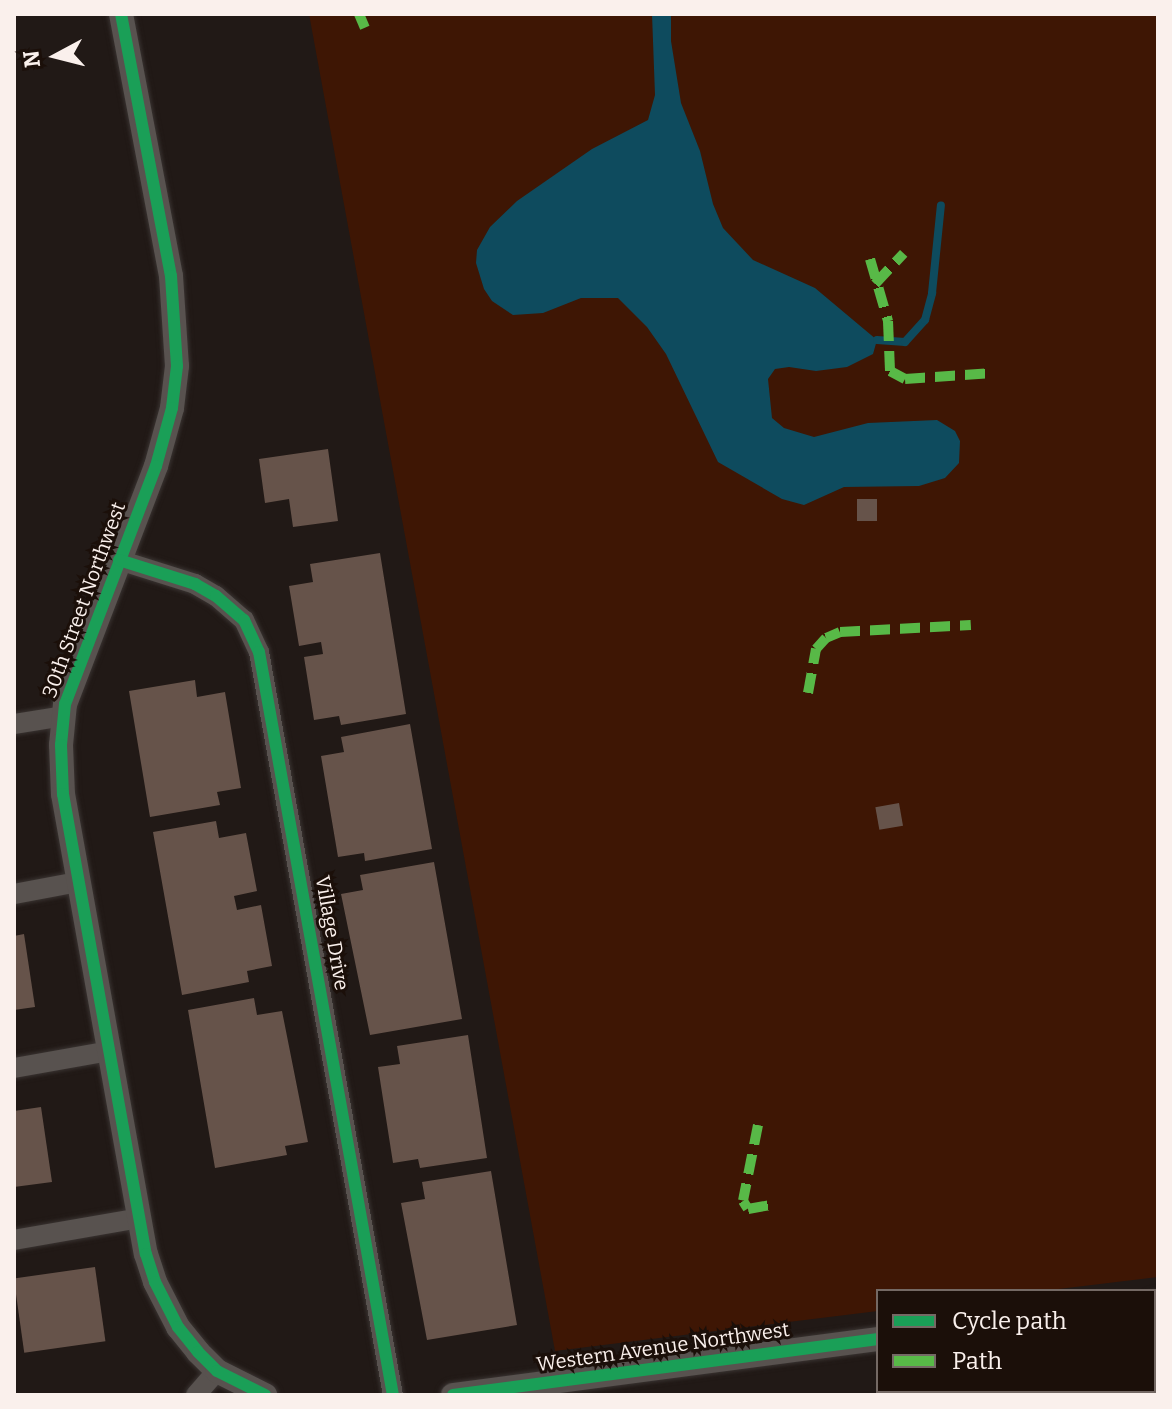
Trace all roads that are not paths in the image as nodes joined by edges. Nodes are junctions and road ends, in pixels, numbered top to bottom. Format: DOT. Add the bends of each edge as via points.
graph roads {
  1 [pos="121,14"];
  2 [pos="119,560"];
  3 [pos="64,716"];
  4 [pos="14,724"];
  5 [pos="78,882"];
  6 [pos="14,894"];
  7 [pos="109,1051"];
  8 [pos="14,1068"];
  9 [pos="140,1218"];
  10 [pos="14,1240"];
  11 [pos="876,1339"];
  12 [pos="217,1371"];
  13 [pos="196,1395"];
  14 [pos="265,1395"];
  15 [pos="393,1395"];
  16 [pos="453,1395"];
  1 -- 2 [label="street, 30th Street Northwest" via="171,276 177,366 164,441"];
  2 -- 3 [label="street, 30th Street Northwest" via="79,659"];
  2 -- 15 [label="street, Village Drive" via="216,596 244,620 259,652"];
  3 -- 4 [label="street"];
  3 -- 5 [label="street, 30th Street Northwest" via="60,771"];
  5 -- 6 [label="street"];
  5 -- 7 [label="street, 30th Street Northwest"];
  7 -- 8 [label="street"];
  7 -- 9 [label="street, 30th Street Northwest"];
  9 -- 10 [label="street"];
  9 -- 12 [label="street, 30th Street Northwest" via="161,1298 192,1345"];
  11 -- 16 [label="street, Western Avenue Northwest"];
  12 -- 13 [label="street"];
  12 -- 14 [label="street"];
}
